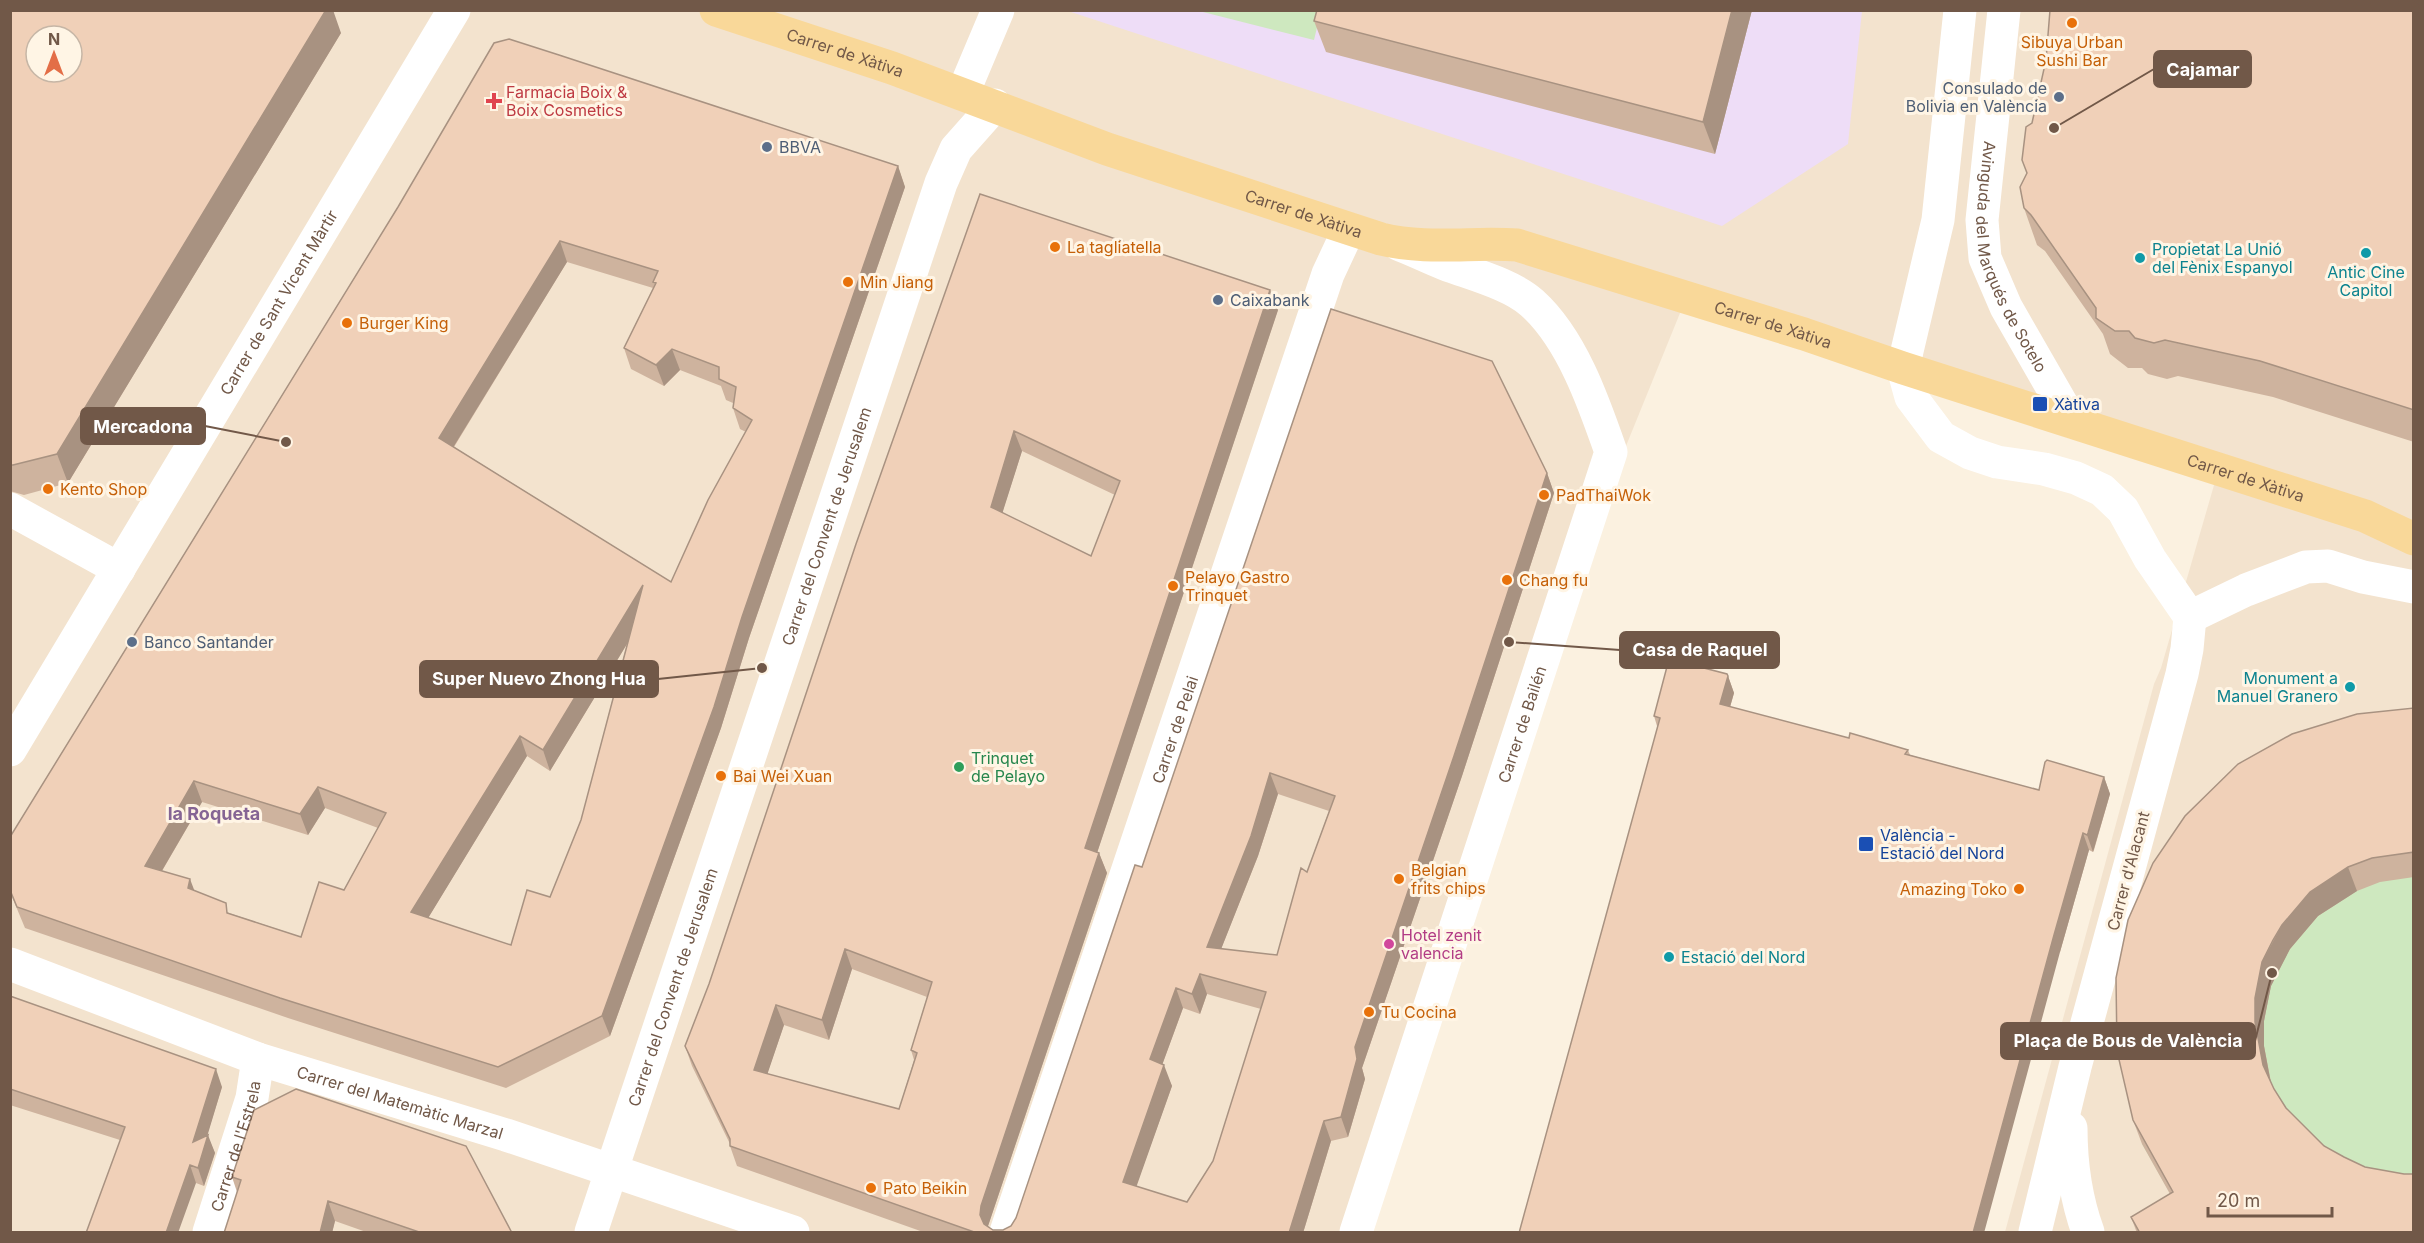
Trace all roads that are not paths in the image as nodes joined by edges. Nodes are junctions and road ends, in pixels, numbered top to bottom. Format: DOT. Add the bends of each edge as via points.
graph roads {
  1 [pos="454,10"];
  2 [pos="716,10"];
  3 [pos="998,10"];
  4 [pos="1960,10"];
  5 [pos="2004,10"];
  6 [pos="744,16"];
  7 [pos="963,93"];
  8 [pos="995,105"];
  9 [pos="1349,229"];
  10 [pos="1396,243"];
  11 [pos="1903,368"];
  12 [pos="2072,422"];
  13 [pos="10,509"];
  14 [pos="2414,539"];
  15 [pos="120,569"];
  16 [pos="2414,587"];
  17 [pos="2190,617"];
  18 [pos="10,750"];
  19 [pos="10,964"];
  20 [pos="258,1059"];
  21 [pos="2075,1067"];
  22 [pos="613,1171"];
  23 [pos="209,1233"];
  24 [pos="591,1233"];
  25 [pos="793,1233"];
  26 [pos="1006,1233"];
  27 [pos="1356,1233"];
  28 [pos="2035,1233"];
  29 [pos="2088,1233"];
  1 -- 15 [label="street, Carrer de Sant Vicent Màrtir"];
  2 -- 6 [label="main road, Carrer de Xàtiva"];
  3 -- 7 [label="street"];
  4 -- 11 [label="street" via="1938,220"];
  5 -- 12 [label="street, Avinguda del Marqués de Sotelo" via="1982,220 1985,258 2006,307"];
  6 -- 7 [label="main road, Carrer de Xàtiva"];
  7 -- 8 [label="main road, Carrer de Xàtiva"];
  8 -- 9 [label="main road, Carrer de Xàtiva" via="1107,148"];
  8 -- 22 [label="street, Carrer del Convent de Jerusalem" via="956,148 941,183"];
  9 -- 10 [label="main road, Carrer de Xàtiva"];
  9 -- 26 [label="street, Carrer de Pelai" via="1328,274"];
  10 -- 11 [label="main road, Carrer de Xàtiva" via="1517,245"];
  10 -- 27 [label="street, Carrer de Bailén" via="1495,282 1532,303 1558,334 1587,385 1611,452"];
  11 -- 12 [label="main road, Carrer de Xàtiva"];
  11 -- 17 [label="street" via="1911,397 1941,437 1997,462 2044,469 2102,490 2122,510"];
  12 -- 14 [label="main road, Carrer de Xàtiva" via="2365,516"];
  13 -- 15 [label="street"];
  15 -- 18 [label="street, Carrer de Sant Vicent Màrtir"];
  16 -- 17 [label="street" via="2328,566 2306,567"];
  17 -- 21 [label="street, Carrer d'Alacant" via="2181,674"];
  19 -- 20 [label="street, Carrer del Matemàtic Marzal"];
  20 -- 22 [label="street, Carrer del Matemàtic Marzal"];
  20 -- 23 [label="street, Carrer de l'Estrela" via="252,1098"];
  21 -- 28 [label="street, Carrer d'Alacant"];
  21 -- 29 [label="street" via="2071,1151 2075,1187"];
  22 -- 24 [label="street, Carrer del Convent de Jerusalem"];
  22 -- 25 [label="street, Carrer del Matemàtic Marzal"];
}
